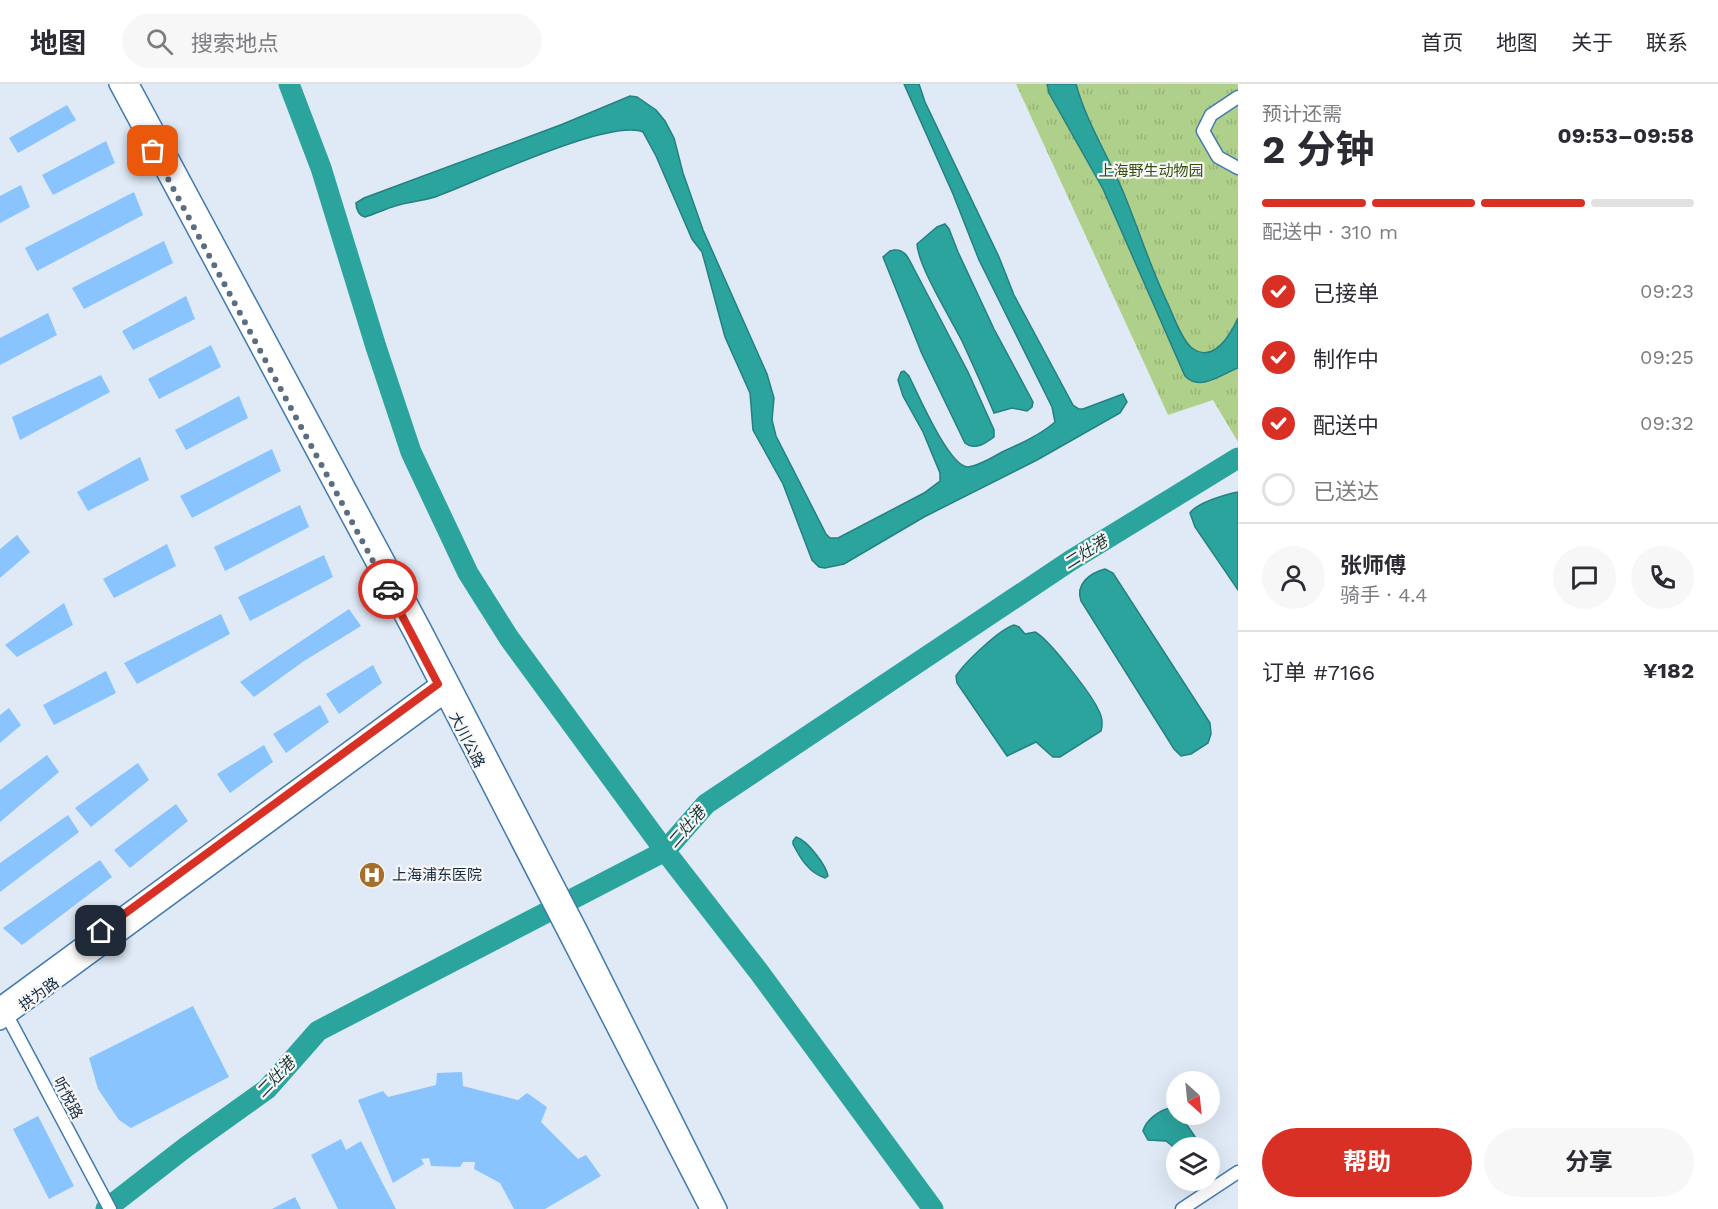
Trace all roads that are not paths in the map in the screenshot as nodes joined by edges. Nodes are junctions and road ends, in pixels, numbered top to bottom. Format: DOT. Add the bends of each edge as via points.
graph roads {
  1 [pos="117,84"];
  2 [pos="131,84"];
  3 [pos="1238,97"];
  4 [pos="1238,168"];
  5 [pos="446,686"];
  6 [pos="575,934"];
  7 [pos="2,1010"];
  8 [pos="1238,1172"];
  9 [pos="110,1209"];
  10 [pos="708,1209"];
  11 [pos="720,1209"];
  12 [pos="1182,1209"];
  1 -- 5 [label="main road, 大川公路"];
  2 -- 5 [label="main road, 大川公路"];
  3 -- 4 [label="street" via="1211,115 1203,131 1218,157"];
  5 -- 6 [label="main road, 大川公路"];
  5 -- 7 [label="main road, 拱为路"];
  6 -- 10 [label="main road, 大川公路"];
  6 -- 11 [label="main road, 大川公路"];
  7 -- 9 [label="street, 听悦路"];
  8 -- 12 [label="street"];
}
